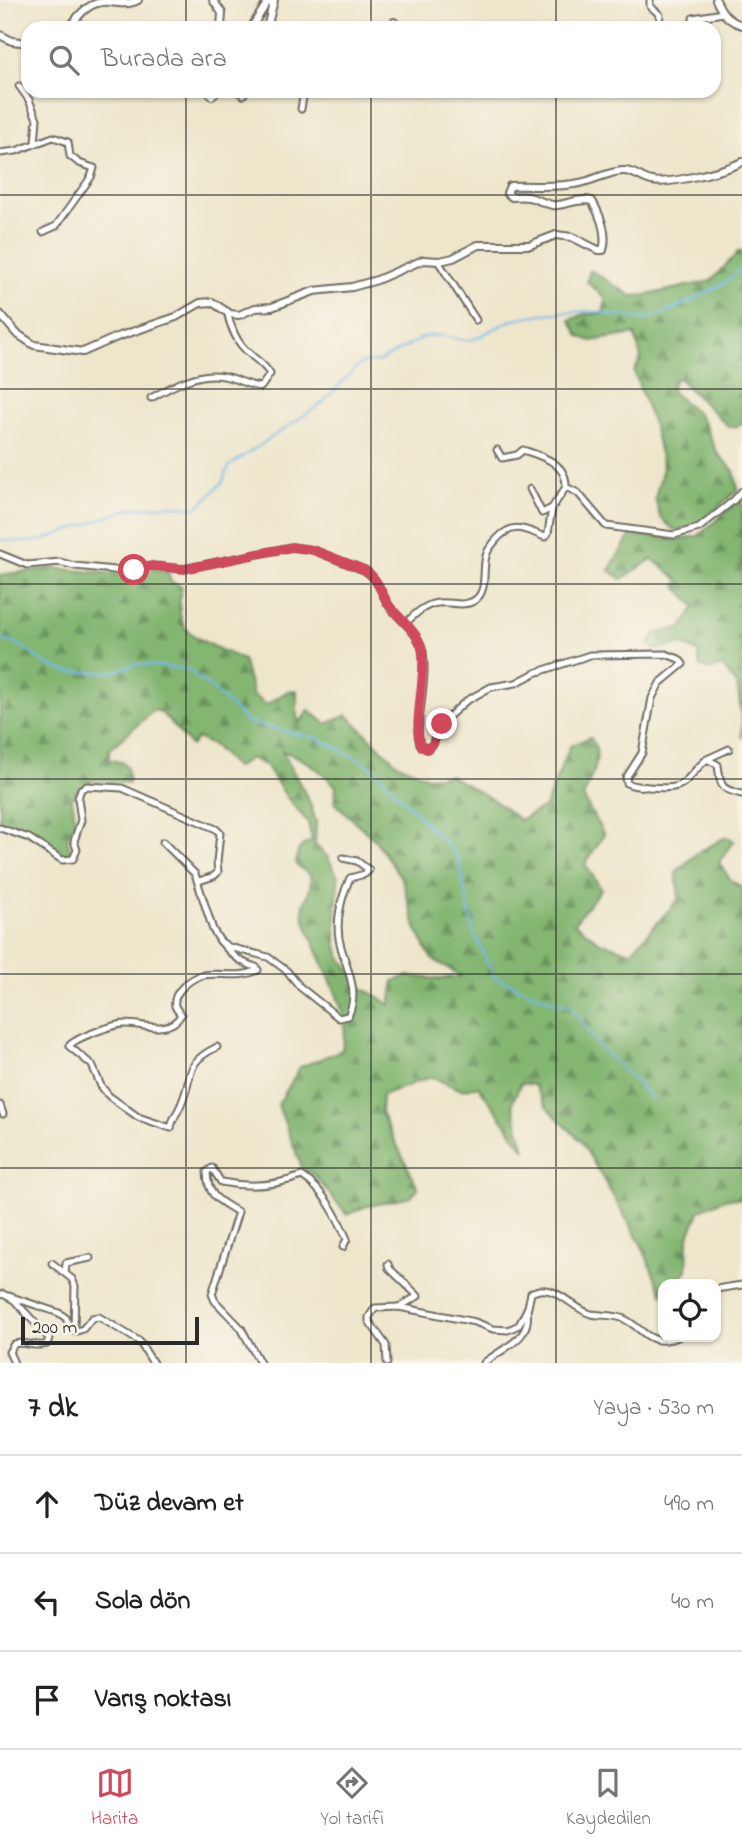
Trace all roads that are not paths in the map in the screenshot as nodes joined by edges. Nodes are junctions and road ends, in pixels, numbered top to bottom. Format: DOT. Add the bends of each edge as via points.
graph roads {
  1 [pos="138,0"];
  2 [pos="213,0"];
  3 [pos="269,0"];
  4 [pos="274,0"];
  5 [pos="650,0"];
  6 [pos="716,0"];
  7 [pos="723,13"];
  8 [pos="693,18"];
  9 [pos="74,21"];
  10 [pos="221,21"];
  11 [pos="256,21"];
  12 [pos="269,21"];
  13 [pos="659,21"];
  14 [pos="742,25"];
  15 [pos="0,35"];
  16 [pos="21,42"];
  17 [pos="19,86"];
  18 [pos="21,89"];
  19 [pos="28,98"];
  20 [pos="303,98"];
  21 [pos="300,109"];
  22 [pos="35,143"];
  23 [pos="0,153"];
  24 [pos="742,162"];
  25 [pos="43,232"];
  26 [pos="439,261"];
  27 [pos="227,311"];
  28 [pos="0,314"];
  29 [pos="476,320"];
  30 [pos="151,398"];
  31 [pos="497,450"];
  32 [pos="566,487"];
  33 [pos="530,489"];
  34 [pos="742,491"];
  35 [pos="552,508"];
  36 [pos="0,554"];
  37 [pos="406,623"];
  38 [pos="729,749"];
  39 [pos="707,759"];
  40 [pos="742,794"];
  41 [pos="0,828"];
  42 [pos="163,842"];
  43 [pos="343,858"];
  44 [pos="199,881"];
  45 [pos="220,941"];
  46 [pos="217,1047"];
  47 [pos="0,1105"];
  48 [pos="3,1114"];
  49 [pos="343,1247"];
  50 [pos="90,1258"];
  51 [pos="52,1263"];
  52 [pos="388,1264"];
  53 [pos="65,1273"];
  54 [pos="742,1285"];
  55 [pos="721,1288"];
  56 [pos="0,1295"];
  57 [pos="9,1296"];
  58 [pos="399,1307"];
  59 [pos="527,1309"];
  60 [pos="74,1330"];
  61 [pos="658,1339"];
  62 [pos="14,1363"];
  63 [pos="153,1363"];
  64 [pos="260,1363"];
  65 [pos="387,1363"];
  66 [pos="484,1363"];
  1 -- 9 [label="street" via="90,6"];
  2 -- 10 [label="street"];
  3 -- 11 [label="street"];
  4 -- 12 [label="street"];
  5 -- 13 [label="street"];
  6 -- 7 [label="street"];
  7 -- 8 [label="street"];
  7 -- 14 [label="street"];
  15 -- 16 [label="street"];
  17 -- 18 [label="street"];
  19 -- 22 [label="street" via="37,119"];
  20 -- 21 [label="street"];
  22 -- 23 [label="street"];
  22 -- 25 [label="street" via="53,137 68,142 70,156 94,168 56,226"];
  24 -- 26 [label="street" via="666,182 651,181 630,170 547,188 510,186 512,197 529,195 554,205 592,201 600,214 606,241 603,250 556,235 530,245 478,245"];
  26 -- 27 [label="street" via="423,260 377,280 314,291 239,315"];
  26 -- 29 [label="street"];
  27 -- 28 [label="street" via="212,302 200,303 176,317 83,352 34,345 16,334"];
  27 -- 30 [label="street" via="241,346 270,374 265,383 254,387 212,374"];
  31 -- 32 [label="street" via="502,458 523,450 545,457 563,472"];
  32 -- 34 [label="street" via="606,526 674,535 699,528"];
  32 -- 35 [label="street"];
  33 -- 35 [label="street" via="539,510"];
  35 -- 37 [label="street" via="545,537 512,528 493,543 484,565 481,594 475,601 437,603"];
  36 -- 37 [label="street" via="27,565 60,562 124,571 152,566 184,569 303,548 372,574 390,607"];
  37 -- 39 [label="street" via="422,647 418,733 422,747 433,744 442,724 466,701 491,687 516,683 590,655 666,654 683,664 660,683 652,698 642,753 627,783 673,789"];
  38 -- 39 [label="street"];
  39 -- 40 [label="street" via="718,765 724,789"];
  41 -- 44 [label="street" via="29,838 62,860 73,859 82,820 81,789 122,788 220,833 218,872"];
  42 -- 44 [label="street"];
  43 -- 45 [label="street" via="369,870 350,878 340,905 340,946 353,993 348,1016 334,1015 268,957"];
  44 -- 45 [label="street"];
  45 -- 46 [label="street" via="258,970 246,976 202,975 188,982 176,995 175,1006 181,1015 167,1027 122,1024 77,1038 69,1046 92,1065 109,1096 138,1117 171,1128 192,1065"];
  47 -- 48 [label="street"];
  49 -- 64 [label="street" via="347,1239 338,1219 314,1184 302,1176 254,1187 221,1182 212,1168 207,1172 214,1197 238,1212 212,1294 241,1328"];
  50 -- 53 [label="street" via="66,1263"];
  51 -- 53 [label="street"];
  52 -- 58 [label="street" via="418,1296"];
  53 -- 60 [label="street" via="75,1286"];
  54 -- 55 [label="street"];
  56 -- 57 [label="street"];
  57 -- 60 [label="street" via="59,1313"];
  57 -- 62 [label="street" via="49,1338 43,1346 14,1344 9,1352"];
  58 -- 59 [label="street" via="508,1330 519,1325"];
  58 -- 65 [label="street" via="375,1308 369,1317 386,1345"];
  59 -- 61 [label="street" via="531,1293 548,1291 566,1297 582,1311 623,1318 641,1334"];
  59 -- 66 [label="street" via="529,1323 519,1339"];
  60 -- 63 [label="street" via="99,1317 139,1341"];
}
